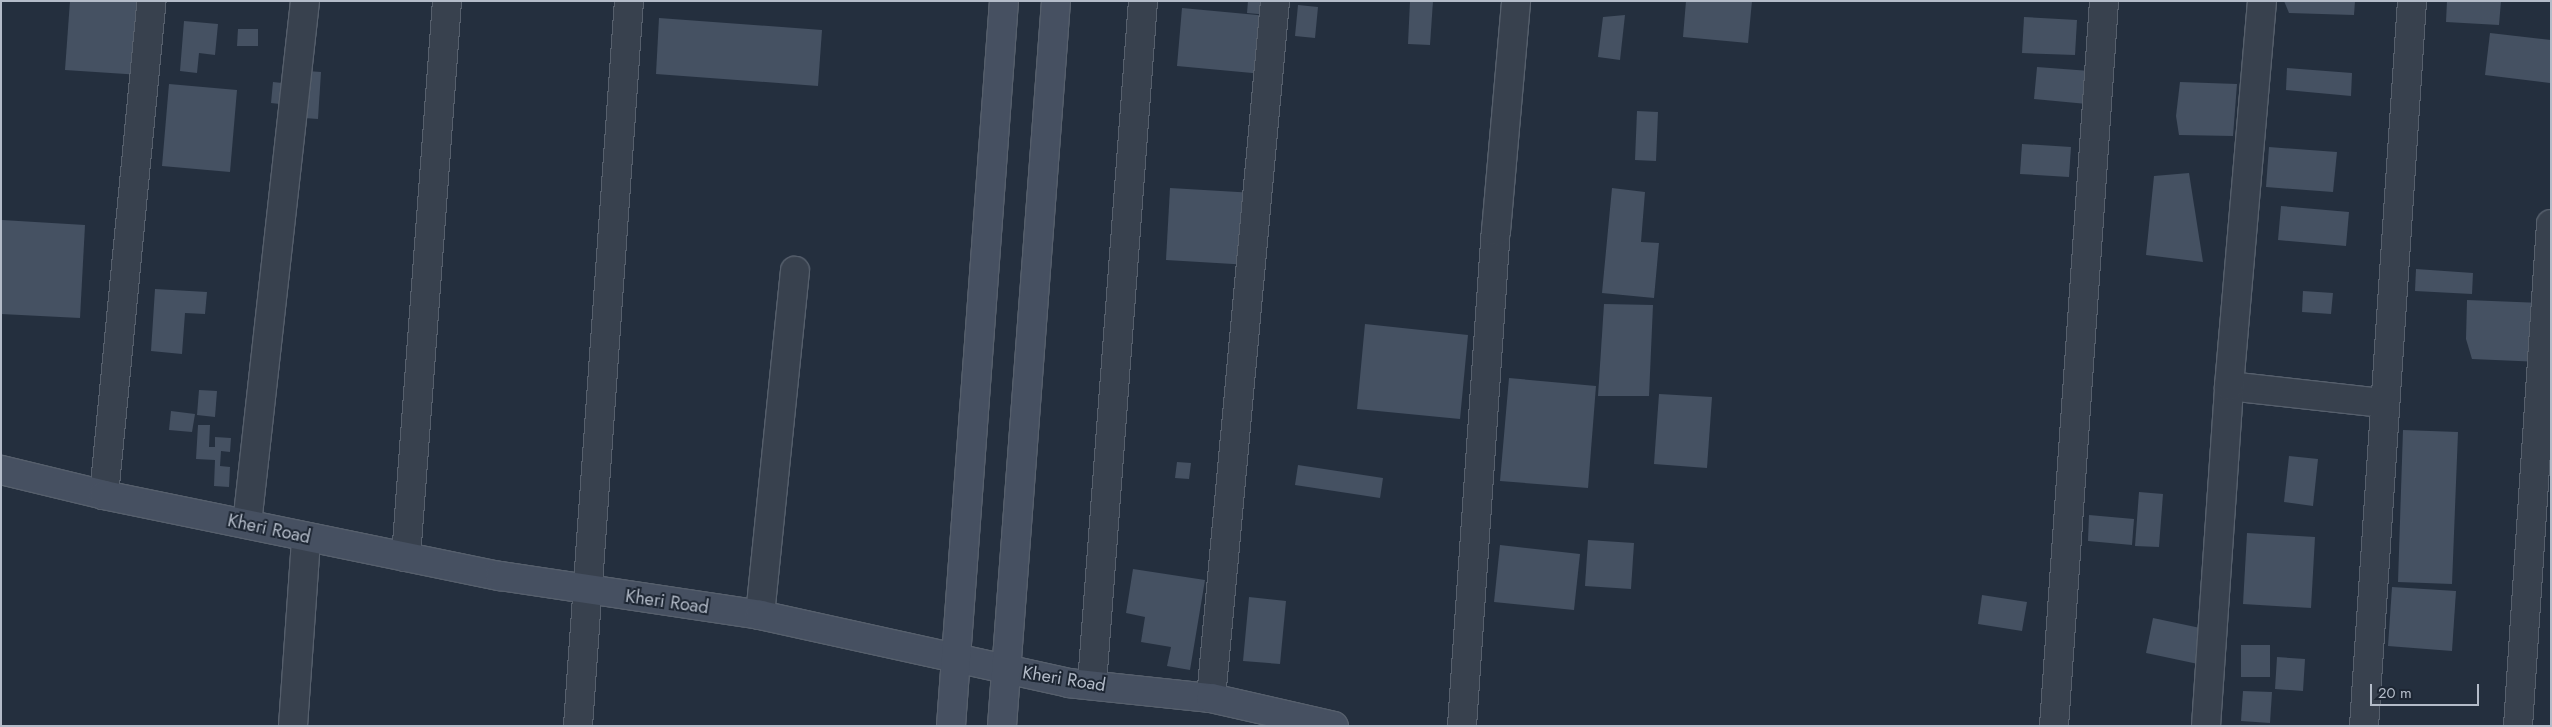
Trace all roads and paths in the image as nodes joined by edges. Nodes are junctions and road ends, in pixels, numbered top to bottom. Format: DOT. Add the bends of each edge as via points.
graph roads {
  1 [pos="152,1"];
  2 [pos="304,1"];
  3 [pos="447,1"];
  4 [pos="629,1"];
  5 [pos="1004,1"];
  6 [pos="1056,1"];
  7 [pos="1143,1"];
  8 [pos="1274,1"];
  9 [pos="1516,1"];
  10 [pos="2104,1"];
  11 [pos="2262,1"];
  12 [pos="2412,1"];
  13 [pos="2551,224"];
  14 [pos="795,271"];
  15 [pos="2229,386"];
  16 [pos="2384,403"];
  17 [pos="1,470"];
  18 [pos="104,495"];
  19 [pos="248,524"];
  20 [pos="306,538"];
  21 [pos="406,557"];
  22 [pos="588,590"];
  23 [pos="760,616"];
  24 [pos="958,659"];
  25 [pos="1007,669"];
  26 [pos="1092,684"];
  27 [pos="1211,698"];
  28 [pos="293,726"];
  29 [pos="578,726"];
  30 [pos="951,726"];
  31 [pos="1002,726"];
  32 [pos="1334,726"];
  33 [pos="1462,726"];
  34 [pos="2054,726"];
  35 [pos="2206,726"];
  36 [pos="2364,726"];
  37 [pos="2518,726"];
  1 -- 18 [label="street"];
  2 -- 19 [label="street"];
  3 -- 21 [label="street"];
  4 -- 22 [label="street"];
  5 -- 24 [label="street"];
  6 -- 25 [label="street"];
  7 -- 26 [label="street"];
  8 -- 27 [label="street"];
  9 -- 33 [label="street" via="1496,231"];
  10 -- 34 [label="street"];
  11 -- 15 [label="street"];
  12 -- 16 [label="street"];
  13 -- 37 [label="street"];
  14 -- 23 [label="street"];
  15 -- 16 [label="street"];
  15 -- 35 [label="street"];
  16 -- 36 [label="street"];
  17 -- 18 [label="street, Kheri Road"];
  18 -- 19 [label="street, Kheri Road"];
  19 -- 20 [label="street, Kheri Road"];
  20 -- 21 [label="street, Kheri Road"];
  20 -- 28 [label="street"];
  21 -- 22 [label="street, Kheri Road"];
  22 -- 23 [label="street, Kheri Road"];
  22 -- 29 [label="street"];
  23 -- 24 [label="street, Kheri Road"];
  24 -- 25 [label="street, Kheri Road"];
  24 -- 30 [label="street"];
  25 -- 26 [label="street, Kheri Road" via="1068,683"];
  25 -- 31 [label="street"];
  26 -- 27 [label="street, Kheri Road"];
  27 -- 32 [label="street, Kheri Road"];
}
